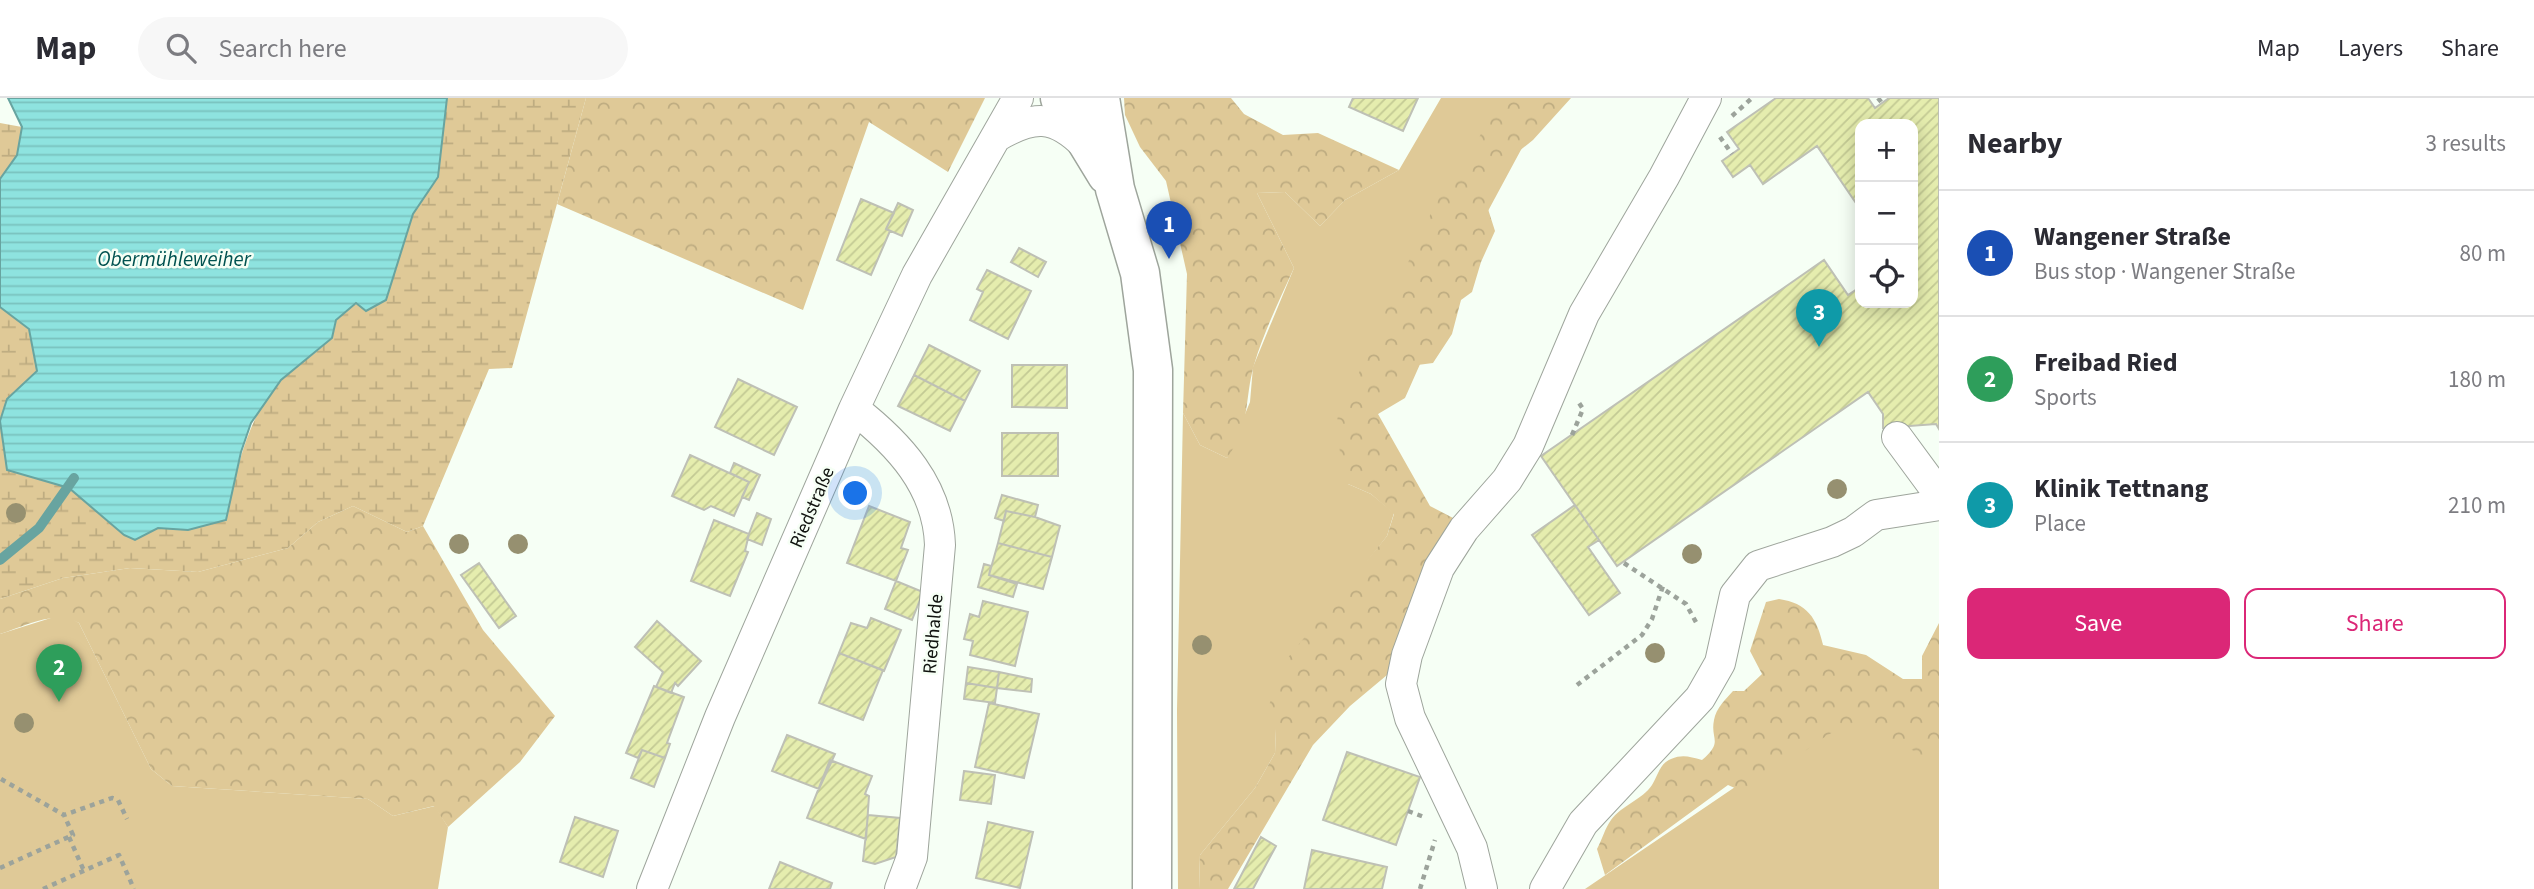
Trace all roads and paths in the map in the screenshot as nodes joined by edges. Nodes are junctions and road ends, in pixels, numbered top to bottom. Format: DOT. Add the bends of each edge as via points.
graph roads {
  1 [pos="1018,98"];
  2 [pos="1060,98"];
  3 [pos="1100,98"];
  4 [pos="1706,98"];
  5 [pos="1752,98"];
  6 [pos="996,137"];
  7 [pos="1091,150"];
  8 [pos="1732,155"];
  9 [pos="1115,189"];
  10 [pos="854,409"];
  11 [pos="1897,437"];
  12 [pos="1939,494"];
  13 [pos="1939,505"];
  14 [pos="1624,563"];
  15 [pos="1663,586"];
  16 [pos="1702,635"];
  17 [pos="1577,685"];
  18 [pos="1,779"];
  19 [pos="64,815"];
  20 [pos="127,819"];
  21 [pos="69,837"];
  22 [pos="0,868"];
  23 [pos="84,871"];
  24 [pos="43,889"];
  25 [pos="134,889"];
  26 [pos="652,889"];
  27 [pos="900,889"];
  28 [pos="1152,889"];
  29 [pos="1482,889"];
  30 [pos="1545,889"];
  1 -- 6 [label="street, Riedstraße"];
  2 -- 7 [label="main road"];
  3 -- 9 [label="main road"];
  4 -- 29 [label="street" via="1584,314 1528,446 1507,481 1464,529 1439,569 1407,655 1401,684 1410,718 1472,848"];
  5 -- 8 [label="path" via="1723,124 1719,135"];
  6 -- 7 [label="street" via="1026,122 1052,122 1071,131"];
  6 -- 10 [label="street, Riedstraße" via="917,275"];
  7 -- 9 [label="main road"];
  9 -- 28 [label="main road" via="1140,272 1153,370"];
  10 -- 26 [label="street, Riedstraße" via="720,717"];
  10 -- 27 [label="street, Riedhalde" via="897,446 924,483 940,524 912,857"];
  11 -- 12 [label="street"];
  13 -- 30 [label="street" via="1876,515 1853,533 1772,559 1752,571 1735,595 1720,663 1700,698 1583,823"];
  14 -- 15 [label="path"];
  15 -- 16 [label="path" via="1686,604"];
  15 -- 17 [label="path" via="1642,635"];
  18 -- 19 [label="path"];
  19 -- 20 [label="path" via="112,798 118,800"];
  19 -- 21 [label="path" via="73,835"];
  21 -- 22 [label="path"];
  21 -- 23 [label="path"];
  23 -- 24 [label="path"];
  23 -- 25 [label="path" via="119,855"];
}
